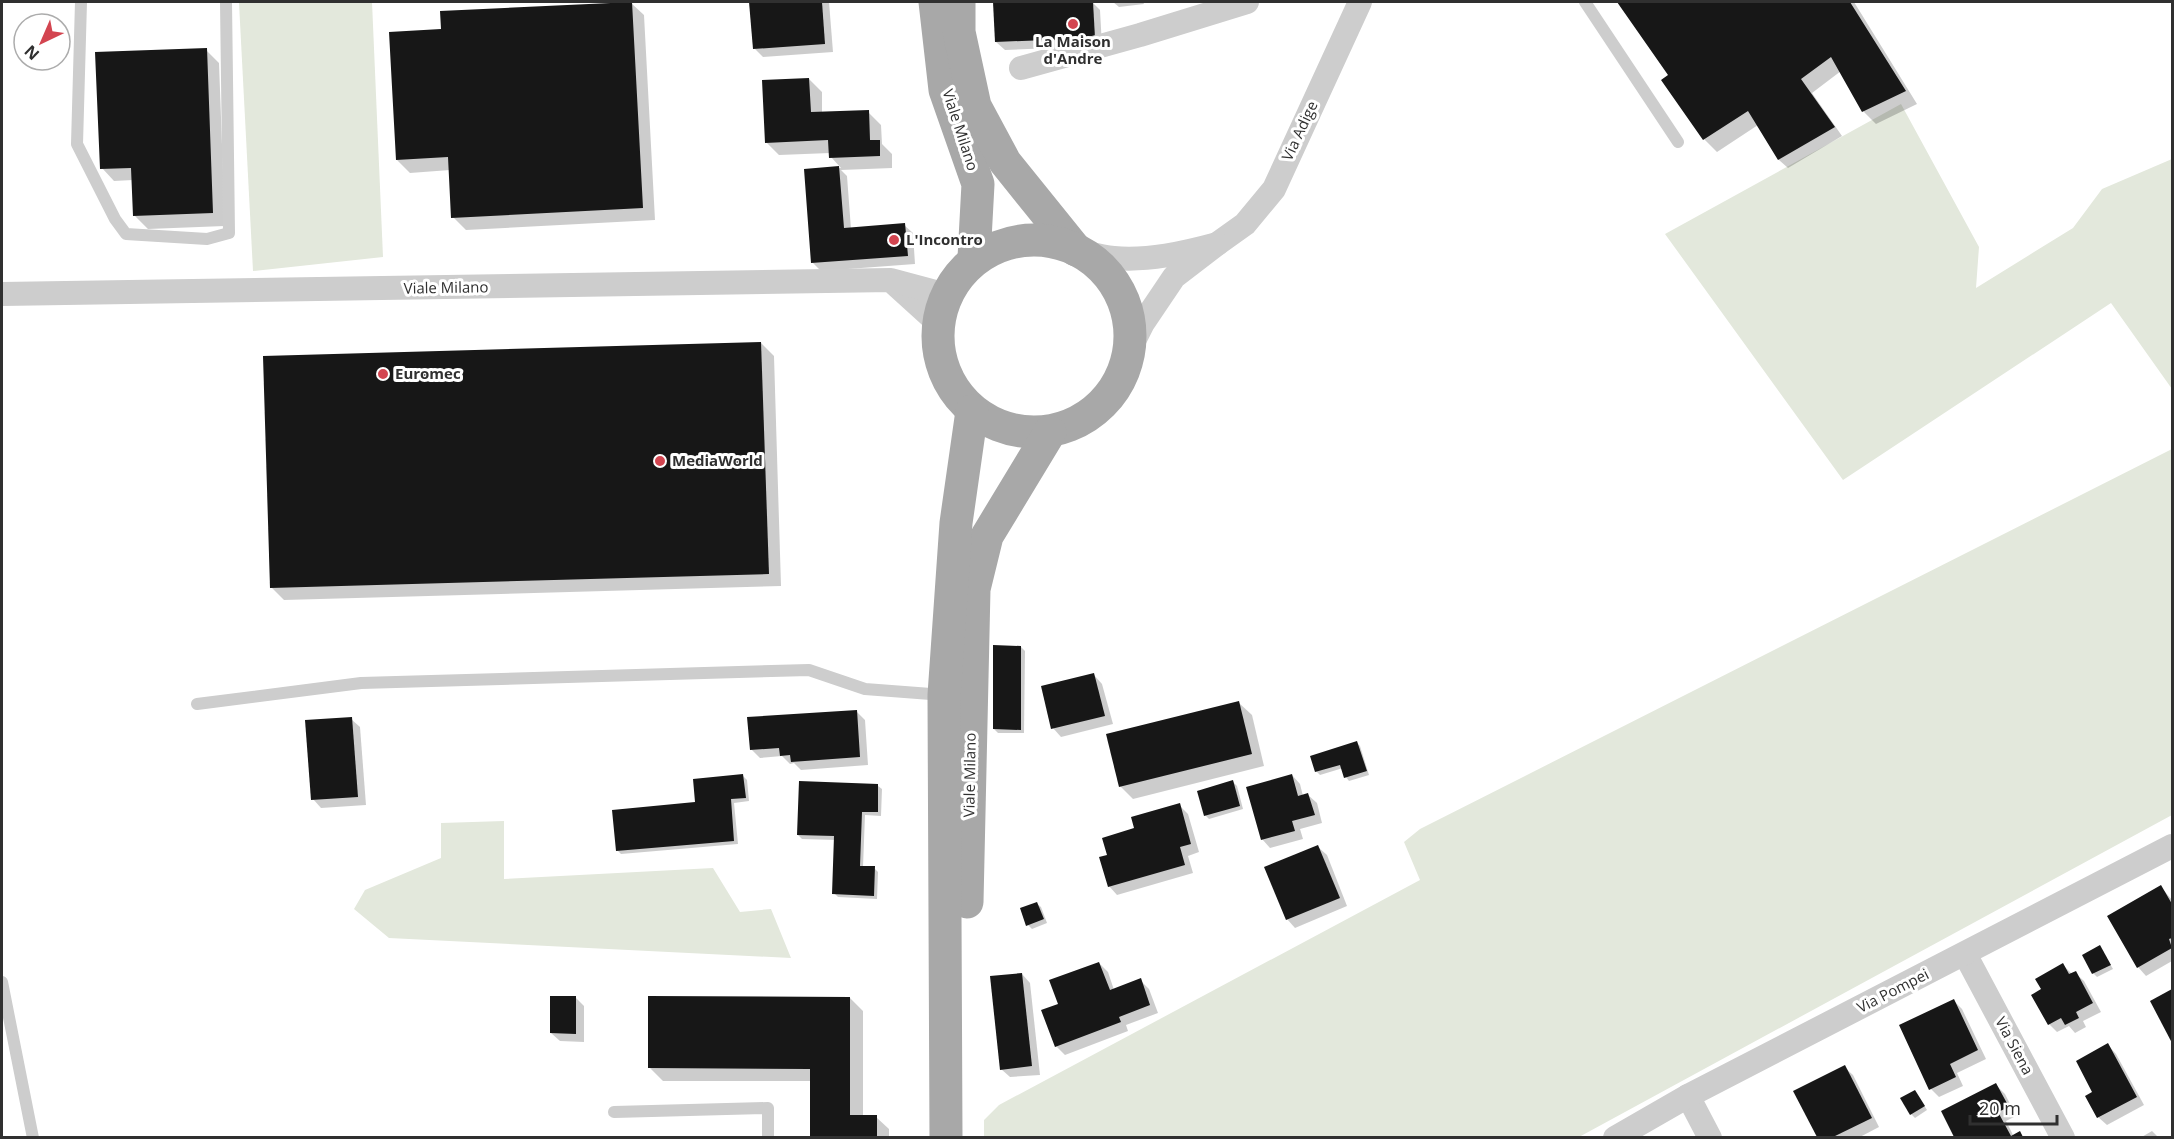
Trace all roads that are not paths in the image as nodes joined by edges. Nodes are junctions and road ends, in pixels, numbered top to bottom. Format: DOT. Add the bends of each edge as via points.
graph roads {
  1 [pos="81,2"];
  2 [pos="226,2"];
  3 [pos="935,2"];
  4 [pos="959,2"];
  5 [pos="1247,2"];
  6 [pos="1360,2"];
  7 [pos="1585,2"];
  8 [pos="1021,68"];
  9 [pos="1678,142"];
  10 [pos="1217,244"];
  11 [pos="1076,250"];
  12 [pos="974,258"];
  13 [pos="2,294"];
  14 [pos="942,309"];
  15 [pos="1129,351"];
  16 [pos="972,411"];
  17 [pos="1050,432"];
  18 [pos="944,695"];
  19 [pos="197,704"];
  20 [pos="2172,846"];
  21 [pos="1965,954"];
  22 [pos="2,982"];
  23 [pos="1688,1096"];
  24 [pos="614,1112"];
  25 [pos="33,1137"];
  26 [pos="768,1137"];
  27 [pos="946,1137"];
  28 [pos="965,1137"];
  29 [pos="1615,1137"];
  30 [pos="1710,1137"];
  31 [pos="2063,1137"];
  1 -- 2 [label="lane" via="77,144 115,219 126,234 207,239 229,233"];
  3 -- 12 [label="main road, Viale Milano" via="945,90 978,184"];
  4 -- 11 [label="main road, Viale Milano" via="959,32 975,106 1005,162"];
  5 -- 8 [label="street"];
  6 -- 10 [label="street, Via Adige" via="1274,189 1245,224"];
  7 -- 9 [label="lane"];
  10 -- 11 [label="street, Via Adige" via="1148,257 1114,258"];
  10 -- 15 [label="street, Via Adige" via="1174,277"];
  11 -- 12 [label="main road" via="1026,239"];
  11 -- 15 [label="main road" via="1101,268 1119,292 1129,321"];
  12 -- 14 [label="main road" via="961,273"];
  13 -- 14 [label="street, Viale Milano" via="891,280"];
  14 -- 16 [label="main road" via="939,356 951,386"];
  15 -- 17 [label="main road" via="1121,380 1103,405 1078,422"];
  16 -- 17 [label="main road" via="996,425 1022,433"];
  16 -- 18 [label="main road, Viale Milano" via="956,523"];
  17 -- 28 [label="main road, Viale Milano" via="987,536 974,589"];
  18 -- 19 [label="lane" via="865,689 809,670 361,683"];
  18 -- 27 [label="main road, Viale Milano"];
  20 -- 21 [label="street, Via Pompei"];
  21 -- 23 [label="street, Via Pompei"];
  21 -- 31 [label="street, Via Siena"];
  22 -- 25 [label="lane"];
  23 -- 29 [label="street, Via Pompei"];
  23 -- 30 [label="street"];
  24 -- 26 [label="lane" via="768,1108"];
}
